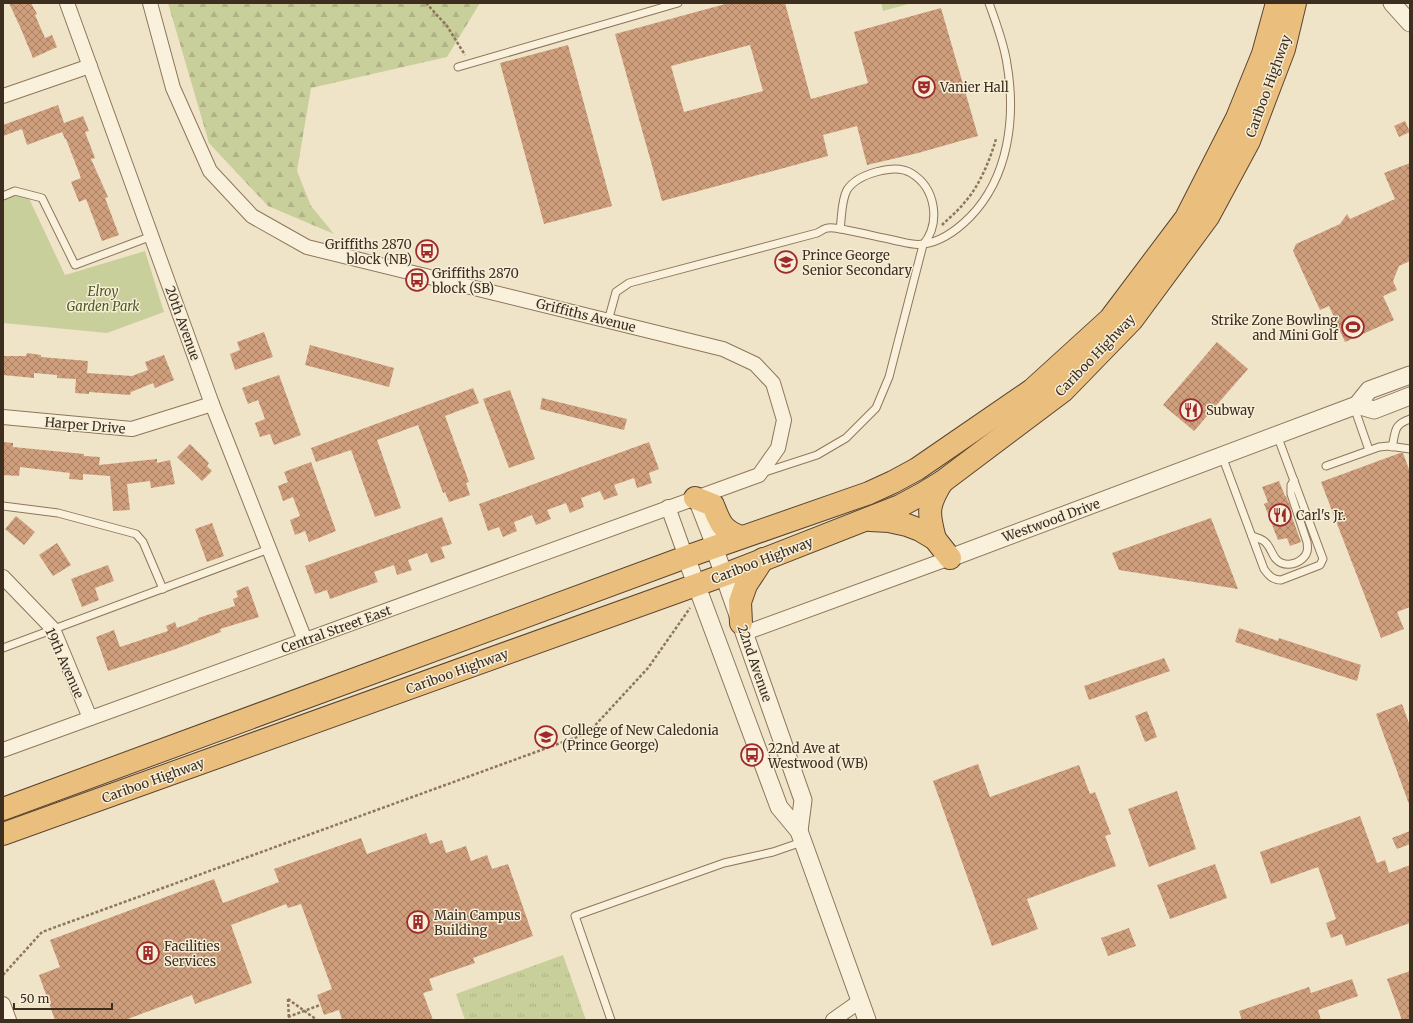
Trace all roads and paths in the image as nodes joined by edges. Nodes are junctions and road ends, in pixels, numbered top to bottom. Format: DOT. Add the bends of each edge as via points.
graph roads {
  1 [pos="67,3"];
  2 [pos="150,3"];
  3 [pos="426,3"];
  4 [pos="678,3"];
  5 [pos="989,3"];
  6 [pos="1277,3"];
  7 [pos="1295,3"];
  8 [pos="1392,3"];
  9 [pos="1410,23"];
  10 [pos="469,63"];
  11 [pos="90,66"];
  12 [pos="458,67"];
  13 [pos="4,94"];
  14 [pos="997,137"];
  15 [pos="3,196"];
  16 [pos="840,229"];
  17 [pos="152,236"];
  18 [pos="930,236"];
  19 [pos="923,244"];
  20 [pos="608,321"];
  21 [pos="1410,374"];
  22 [pos="1410,396"];
  23 [pos="212,404"];
  24 [pos="1355,406"];
  25 [pos="3,417"];
  26 [pos="1410,419"];
  27 [pos="1277,435"];
  28 [pos="1392,447"];
  29 [pos="1410,449"];
  30 [pos="1369,450"];
  31 [pos="1222,456"];
  32 [pos="1326,466"];
  33 [pos="759,474"];
  34 [pos="1294,480"];
  35 [pos="942,482"];
  36 [pos="695,498"];
  37 [pos="3,506"];
  38 [pos="668,508"];
  39 [pos="864,520"];
  40 [pos="1252,536"];
  41 [pos="741,537"];
  42 [pos="935,539"];
  43 [pos="714,547"];
  44 [pos="269,549"];
  45 [pos="686,556"];
  46 [pos="950,558"];
  47 [pos="763,559"];
  48 [pos="724,575"];
  49 [pos="3,577"];
  50 [pos="696,585"];
  51 [pos="162,589"];
  52 [pos="743,628"];
  53 [pos="53,629"];
  54 [pos="305,640"];
  55 [pos="3,648"];
  56 [pos="90,718"];
  57 [pos="3,750"];
  58 [pos="3,810"];
  59 [pos="8,834"];
  60 [pos="801,836"];
  61 [pos="3,976"];
  62 [pos="860,1001"];
  63 [pos="3,1004"];
  64 [pos="320,1005"];
  65 [pos="289,1019"];
  66 [pos="9,1020"];
  67 [pos="317,1020"];
  68 [pos="611,1020"];
  69 [pos="833,1020"];
  70 [pos="867,1020"];
  1 -- 11 [label="street, 20th Avenue"];
  2 -- 20 [label="street, Griffiths Avenue" via="174,88 210,171 252,216 307,247"];
  3 -- 10 [label="path" via="447,26"];
  4 -- 10 [label="lane"];
  5 -- 19 [label="lane" via="1007,63 1011,102 1008,140 1002,162 994,183 972,215 946,236"];
  6 -- 41 [label="highway, Cariboo Highway" via="1263,54 1237,118 1186,218 1110,319 1032,390 917,469 869,493"];
  7 -- 35 [label="highway, Cariboo Highway" via="1284,49 1249,140 1208,217 1132,320 1063,391"];
  8 -- 9 [label="street"];
  10 -- 12 [label="lane"];
  11 -- 13 [label="street"];
  11 -- 17 [label="street, 20th Avenue"];
  14 -- 18 [label="path" via="978,183 965,203"];
  15 -- 17 [label="lane" via="15,191 42,198 75,265"];
  16 -- 18 [label="lane" via="844,200 853,183 868,174 900,170 911,172 927,187 934,205"];
  16 -- 19 [label="lane" via="906,243"];
  16 -- 20 [label="lane" via="828,228 630,283 616,292"];
  17 -- 23 [label="street, 20th Avenue"];
  18 -- 19 [label="lane"];
  19 -- 33 [label="lane" via="889,377 876,408 846,438 817,455"];
  20 -- 33 [label="street, Griffiths Avenue" via="723,349 755,364 773,383 784,420 778,448"];
  21 -- 24 [label="street" via="1369,390"];
  22 -- 24 [label="street, Westwood Drive" via="1374,410"];
  23 -- 25 [label="street, Harper Drive" via="132,429"];
  23 -- 44 [label="street, 20th Avenue"];
  24 -- 27 [label="street, Westwood Drive"];
  24 -- 30 [label="lane"];
  26 -- 28 [label="lane" via="1397,427"];
  27 -- 31 [label="street, Westwood Drive"];
  27 -- 34 [label="lane"];
  28 -- 29 [label="lane"];
  28 -- 30 [label="lane"];
  30 -- 32 [label="lane"];
  31 -- 40 [label="lane"];
  31 -- 46 [label="street, Westwood Drive"];
  33 -- 36 [label="street"];
  34 -- 40 [label="lane" via="1290,490 1307,542 1306,555 1295,564 1280,562 1267,543"];
  34 -- 40 [label="lane" via="1323,559 1320,565 1276,580 1264,569"];
  35 -- 39 [label="highway, Cariboo Highway" via="900,506"];
  35 -- 42 [label="highway" via="929,508"];
  36 -- 38 [label="street"];
  36 -- 41 [label="highway" via="713,505 724,529"];
  36 -- 43 [label="street, 22nd Avenue"];
  37 -- 51 [label="lane" via="58,513 136,534 143,542"];
  38 -- 45 [label="street, 22nd Avenue"];
  38 -- 54 [label="street, Central Street East"];
  39 -- 42 [label="highway" via="907,525"];
  39 -- 47 [label="highway, Cariboo Highway"];
  41 -- 43 [label="highway, Cariboo Highway"];
  42 -- 46 [label="highway"];
  43 -- 45 [label="highway, Cariboo Highway"];
  43 -- 48 [label="street, 22nd Avenue"];
  44 -- 51 [label="lane"];
  44 -- 54 [label="street, 20th Avenue"];
  45 -- 50 [label="street, 22nd Avenue"];
  45 -- 58 [label="highway, Cariboo Highway"];
  46 -- 52 [label="street, Westwood Drive"];
  47 -- 48 [label="highway, Cariboo Highway"];
  47 -- 52 [label="highway" via="746,585 740,602"];
  48 -- 50 [label="highway, Cariboo Highway"];
  48 -- 52 [label="street, 22nd Avenue"];
  49 -- 53 [label="street, 19th Avenue"];
  50 -- 59 [label="highway, Cariboo Highway"];
  50 -- 60 [label="street, 22nd Avenue" via="779,807"];
  50 -- 61 [label="path" via="689,610 648,668 588,733 42,932"];
  51 -- 53 [label="lane"];
  52 -- 60 [label="street, 22nd Avenue" via="803,800"];
  53 -- 55 [label="lane"];
  53 -- 56 [label="street, 19th Avenue"];
  54 -- 56 [label="street, Central Street East"];
  56 -- 57 [label="street, Central Street East"];
  60 -- 62 [label="street, 22nd Avenue"];
  60 -- 68 [label="lane" via="773,852 724,863 575,916"];
  62 -- 69 [label="street"];
  62 -- 70 [label="street, 22nd Avenue"];
  63 -- 66 [label="street"];
  64 -- 65 [label="path, bridge"];
  65 -- 67 [label="path" via="288,999"];
}
